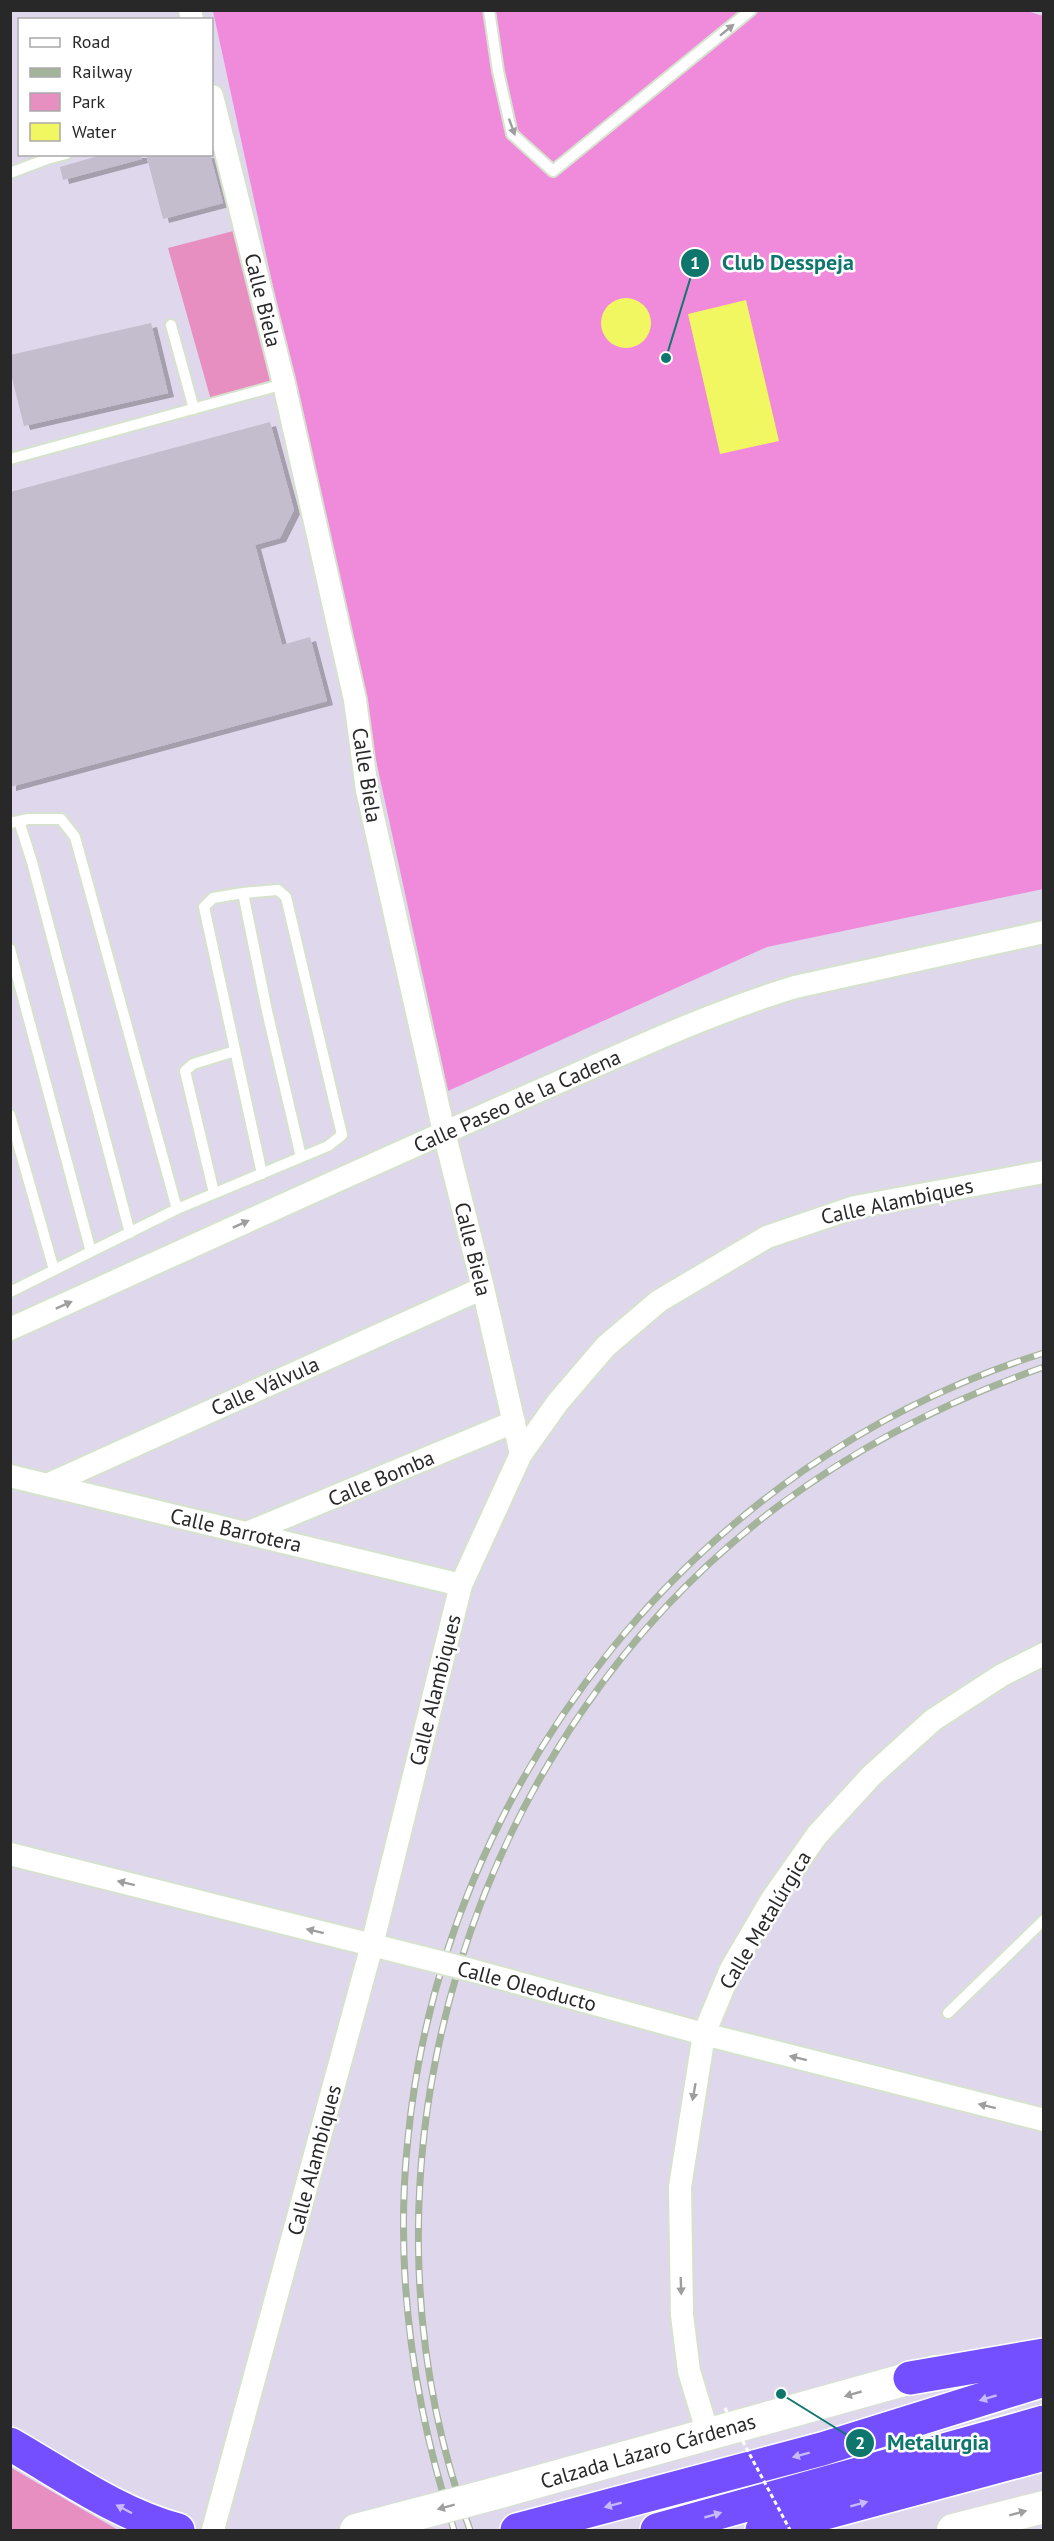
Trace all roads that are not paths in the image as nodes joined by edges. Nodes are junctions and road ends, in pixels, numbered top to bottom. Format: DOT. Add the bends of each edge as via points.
graph roads {
  1 [pos="489,10"];
  2 [pos="751,10"];
  3 [pos="214,120"];
  4 [pos="60,156"];
  5 [pos="10,173"];
  6 [pos="171,326"];
  7 [pos="284,384"];
  8 [pos="194,409"];
  9 [pos="10,459"];
  10 [pos="15,822"];
  11 [pos="243,893"];
  12 [pos="1044,932"];
  13 [pos="10,949"];
  14 [pos="235,1051"];
  15 [pos="10,1115"];
  16 [pos="444,1132"];
  17 [pos="301,1157"];
  18 [pos="1044,1172"];
  19 [pos="262,1174"];
  20 [pos="214,1194"];
  21 [pos="177,1209"];
  22 [pos="130,1233"];
  23 [pos="91,1252"];
  24 [pos="54,1270"];
  25 [pos="483,1288"];
  26 [pos="10,1292"];
  27 [pos="10,1329"];
  28 [pos="514,1422"];
  29 [pos="521,1454"];
  30 [pos="10,1476"];
  31 [pos="47,1485"];
  32 [pos="248,1533"];
  33 [pos="461,1584"];
  34 [pos="1044,1654"];
  35 [pos="10,1854"];
  36 [pos="1044,1920"];
  37 [pos="372,1946"];
  38 [pos="948,2013"];
  39 [pos="704,2034"];
  40 [pos="1040,2113"];
  41 [pos="1044,2342"];
  42 [pos="1044,2355"];
  43 [pos="910,2378"];
  44 [pos="1044,2380"];
  45 [pos="1044,2422"];
  46 [pos="1044,2429"];
  47 [pos="1005,2432"];
  48 [pos="708,2434"];
  49 [pos="10,2444"];
  50 [pos="1044,2454"];
  51 [pos="1044,2472"];
  52 [pos="921,2487"];
  53 [pos="1044,2507"];
  54 [pos="178,2530"];
  55 [pos="213,2530"];
  56 [pos="356,2530"];
  57 [pos="517,2530"];
  58 [pos="657,2530"];
  59 [pos="762,2530"];
  60 [pos="953,2530"];
  1 -- 2 [label="lane, one-way" via="512,134 553,171"];
  3 -- 7 [label="street, Calle Biela"];
  4 -- 5 [label="lane"];
  6 -- 8 [label="lane"];
  7 -- 8 [label="lane"];
  7 -- 16 [label="street, Calle Biela" via="355,700 367,790"];
  8 -- 9 [label="lane"];
  10 -- 21 [label="lane" via="61,819 75,837"];
  10 -- 22 [label="lane" via="33,862"];
  11 -- 14 [label="lane" via="213,898 204,908"];
  11 -- 17 [label="lane"];
  11 -- 17 [label="lane" via="278,890 286,897 342,1135 328,1146"];
  12 -- 16 [label="street, Calle Paseo de la Cadena" via="761,997"];
  13 -- 23 [label="lane"];
  14 -- 19 [label="lane"];
  14 -- 20 [label="lane" via="193,1064 185,1071"];
  15 -- 24 [label="lane"];
  16 -- 25 [label="street, Calle Biela"];
  27 -- 16 [label="street, Calle Paseo de la Cadena, one-way"];
  17 -- 19 [label="lane"];
  18 -- 29 [label="street, Calle Alambiques" via="855,1207 767,1237 659,1301 606,1346 558,1402"];
  19 -- 20 [label="lane"];
  20 -- 21 [label="lane"];
  21 -- 22 [label="lane"];
  22 -- 23 [label="lane"];
  23 -- 24 [label="lane"];
  24 -- 26 [label="lane"];
  25 -- 28 [label="street, Calle Biela"];
  25 -- 31 [label="street, Calle Válvula"];
  28 -- 29 [label="street, Calle Biela"];
  28 -- 32 [label="street, Calle Bomba"];
  29 -- 33 [label="street, Calle Alambiques"];
  30 -- 31 [label="street, Calle Barrotera"];
  31 -- 32 [label="street, Calle Barrotera"];
  32 -- 33 [label="street, Calle Barrotera"];
  33 -- 37 [label="street, Calle Alambiques"];
  34 -- 39 [label="street, Calle Metalúrgica" via="1002,1674 933,1720 871,1776 817,1835 772,1899 731,1969"];
  37 -- 35 [label="street, Calle Oleoducto, one-way"];
  36 -- 38 [label="lane"];
  37 -- 39 [label="street, Calle Oleoducto, bridge"];
  37 -- 55 [label="street, Calle Alambiques"];
  40 -- 39 [label="street, Calle Oleoducto, one-way"];
  39 -- 48 [label="street, Calle Metalúrgica, one-way" via="680,2187 680,2254 689,2371"];
  41 -- 43 [label="main road, Calzada Lázaro Cárdenas"];
  42 -- 43 [label="highway"];
  43 -- 48 [label="main road, Calzada Lázaro Cárdenas, one-way"];
  44 -- 57 [label="highway, Calzada Lázaro Cárdenas, one-way" via="822,2449"];
  45 -- 47 [label="highway"];
  46 -- 47 [label="highway"];
  58 -- 47 [label="highway, one-way"];
  48 -- 56 [label="main road, Calzada Lázaro Cárdenas, one-way, bridge"];
  54 -- 49 [label="highway, one-way" via="120,2508"];
  50 -- 52 [label="highway"];
  51 -- 52 [label="highway"];
  59 -- 52 [label="highway, one-way"];
  60 -- 53 [label="main road, one-way"];
}
